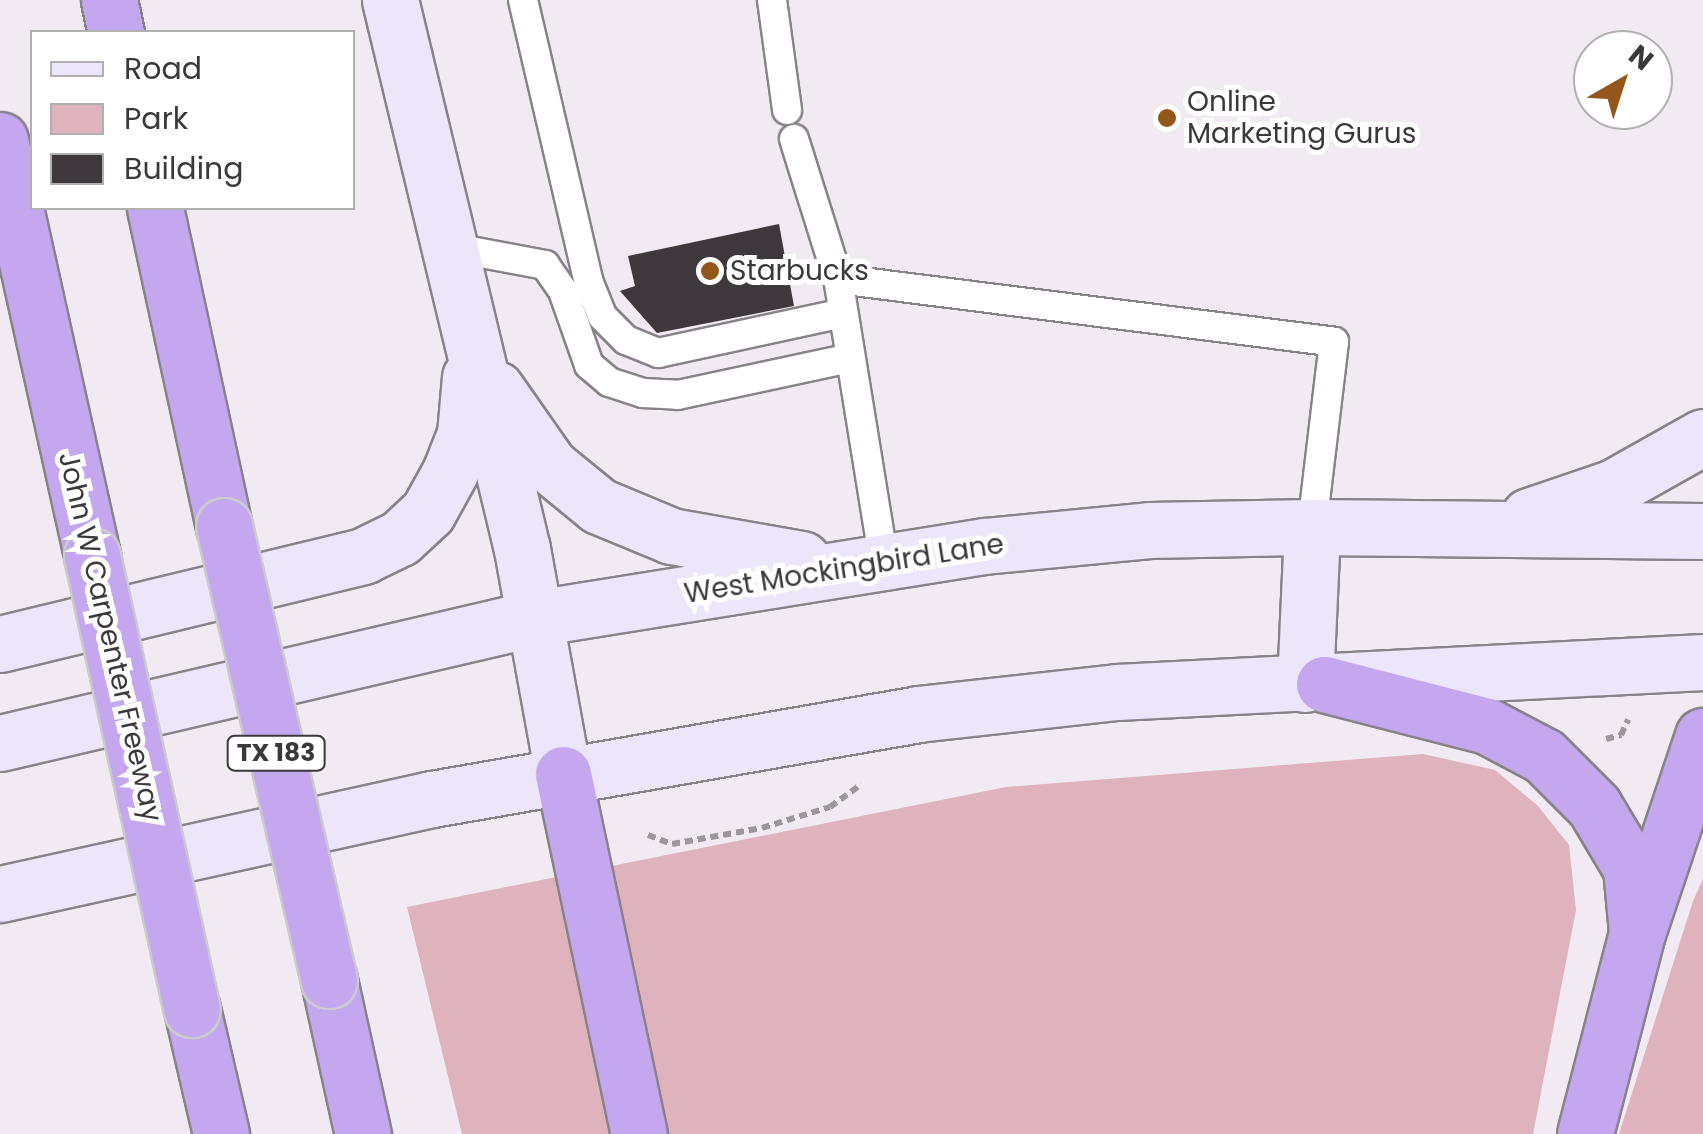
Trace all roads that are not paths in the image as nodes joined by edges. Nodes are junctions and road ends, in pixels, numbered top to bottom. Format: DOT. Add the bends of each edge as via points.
graph roads {
  1 [pos="109,0"];
  2 [pos="390,0"];
  3 [pos="523,0"];
  4 [pos="772,0"];
  5 [pos="116,30"];
  6 [pos="787,110"];
  7 [pos="794,139"];
  8 [pos="0,140"];
  9 [pos="154,210"];
  10 [pos="449,247"];
  11 [pos="838,279"];
  12 [pos="844,313"];
  13 [pos="471,337"];
  14 [pos="850,358"];
  15 [pos="1703,437"];
  16 [pos="1312,527"];
  17 [pos="1703,531"];
  18 [pos="1461,532"];
  19 [pos="884,562"];
  20 [pos="535,618"];
  21 [pos="0,644"];
  22 [pos="1703,662"];
  23 [pos="1315,684"];
  24 [pos="1703,736"];
  25 [pos="0,744"];
  26 [pos="563,774"];
  27 [pos="0,894"];
  28 [pos="1637,933"];
  29 [pos="221,1134"];
  30 [pos="363,1134"];
  31 [pos="639,1134"];
  32 [pos="1585,1134"];
  1 -- 5 [label="highway"];
  2 -- 10 [label="main road"];
  3 -- 12 [label="lane" via="589,283 602,316 626,340 658,352"];
  4 -- 6 [label="lane"];
  7 -- 11 [label="lane"];
  8 -- 29 [label="highway, John W Carpenter Freeway, bridge"];
  9 -- 30 [label="highway, TX 183, bridge"];
  10 -- 13 [label="main road"];
  10 -- 14 [label="lane" via="546,265 589,365 609,382 643,393 678,395"];
  11 -- 12 [label="lane"];
  11 -- 16 [label="lane" via="1334,342"];
  12 -- 14 [label="lane"];
  13 -- 19 [label="main road" via="516,421 550,466 599,506 671,536 774,558"];
  13 -- 20 [label="main road"];
  13 -- 21 [label="main road" via="465,434 428,512 400,538 363,556"];
  14 -- 19 [label="lane"];
  15 -- 18 [label="main road" via="1614,487 1544,513"];
  16 -- 18 [label="main road, West Mockingbird Lane"];
  16 -- 19 [label="main road, West Mockingbird Lane" via="1060,537"];
  16 -- 23 [label="main road"];
  17 -- 18 [label="main road, West Mockingbird Lane"];
  19 -- 20 [label="main road, West Mockingbird Lane"];
  20 -- 25 [label="main road, West Mockingbird Lane"];
  20 -- 26 [label="main road"];
  22 -- 23 [label="main road"];
  23 -- 26 [label="main road" via="997,704"];
  23 -- 28 [label="highway" via="1487,726 1544,756 1594,806 1631,868"];
  24 -- 28 [label="highway"];
  26 -- 27 [label="main road"];
  26 -- 31 [label="highway"];
  28 -- 32 [label="highway"];
}
